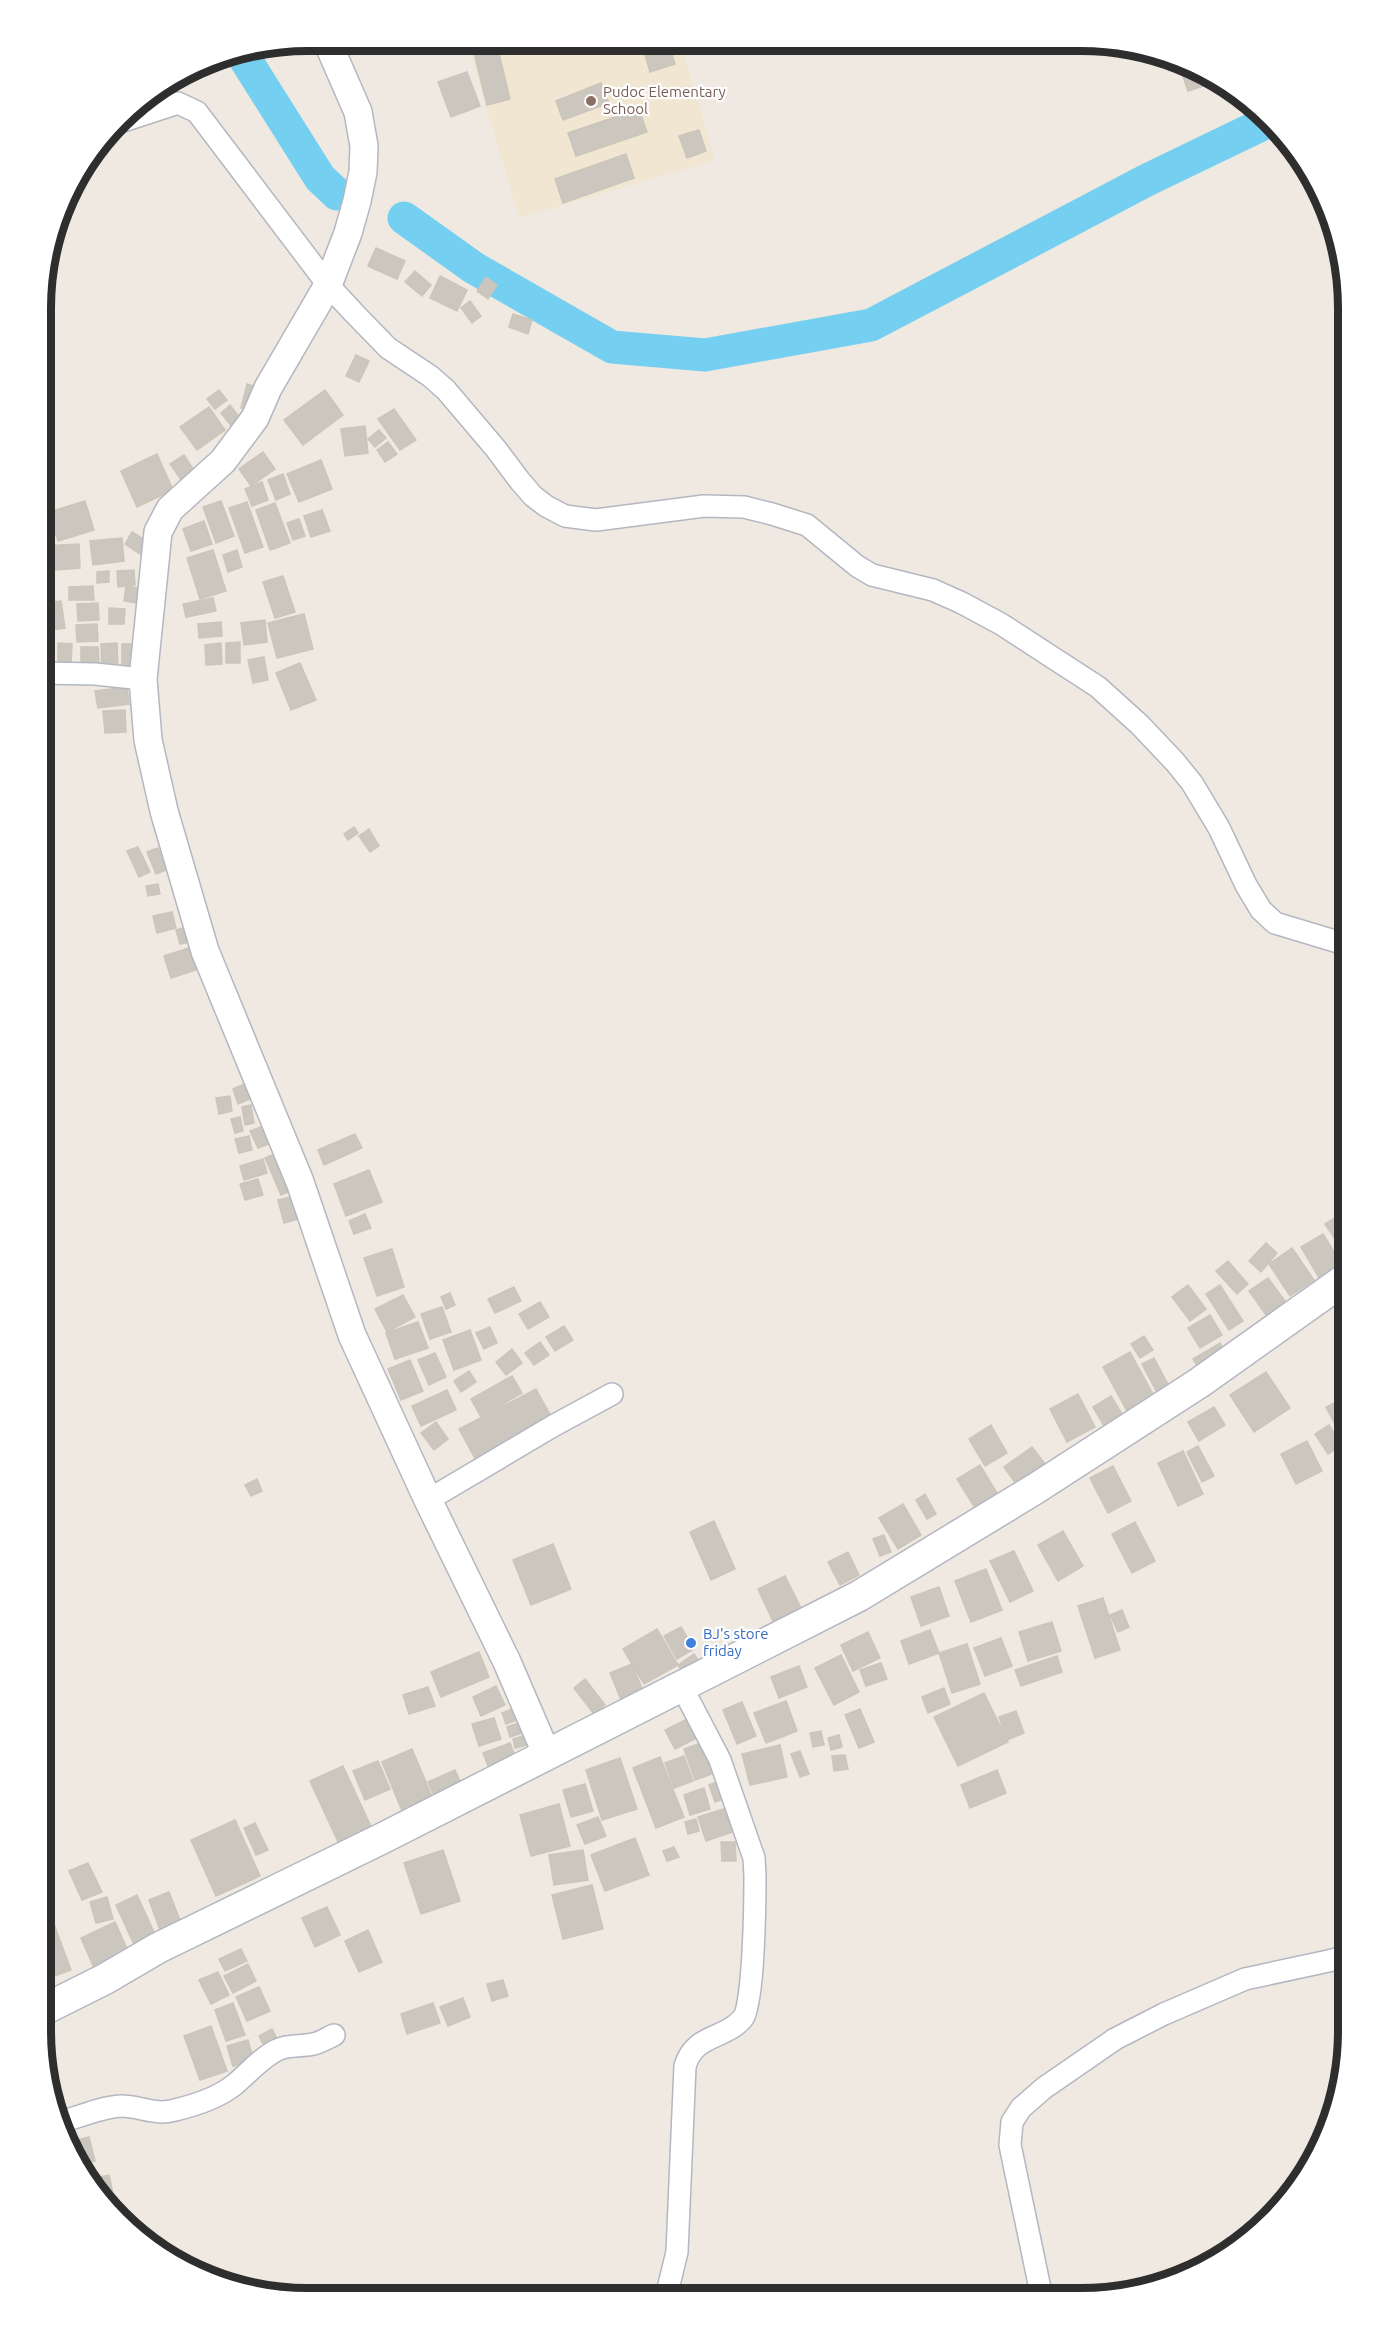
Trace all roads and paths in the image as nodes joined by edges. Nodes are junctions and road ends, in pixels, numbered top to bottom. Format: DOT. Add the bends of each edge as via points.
graph roads {
  1 [pos="332,51"];
  2 [pos="138,116"];
  3 [pos="328,285"];
  4 [pos="51,673"];
  5 [pos="143,679"];
  6 [pos="1338,942"];
  7 [pos="1338,1284"];
  8 [pos="612,1394"];
  9 [pos="428,1500"];
  10 [pos="682,1687"];
  11 [pos="547,1755"];
  12 [pos="1338,1959"];
  13 [pos="51,2006"];
  14 [pos="333,2035"];
  15 [pos="68,2120"];
  16 [pos="669,2288"];
  17 [pos="1040,2288"];
  1 -- 3 [label="street" via="358,112 364,146 357,201"];
  2 -- 3 [label="street" via="178,103 197,112"];
  3 -- 5 [label="street" via="268,388 255,418 223,461 170,509 158,532"];
  3 -- 6 [label="street" via="388,348 446,390 533,496 565,516 596,520 704,506 744,507 807,525 872,575 933,590 1011,630 1098,687 1175,762 1214,819 1256,901 1275,922"];
  4 -- 5 [label="street"];
  5 -- 9 [label="street" via="148,740 205,951 300,1182 352,1335"];
  7 -- 10 [label="main road" via="1199,1383 1026,1495 859,1596"];
  8 -- 9 [label="street"];
  9 -- 11 [label="street" via="507,1662"];
  10 -- 11 [label="main road"];
  10 -- 16 [label="street" via="720,1760 754,1858 755,1876 750,1989 745,2016 696,2045 685,2066 677,2252"];
  11 -- 13 [label="main road" via="168,1943"];
  12 -- 17 [label="street" via="1245,1979 1164,2014 1115,2039 1021,2108 1012,2122 1010,2145"];
  14 -- 15 [label="street" via="314,2044 279,2049 219,2096 191,2106 172,2112 113,2107"];
}
